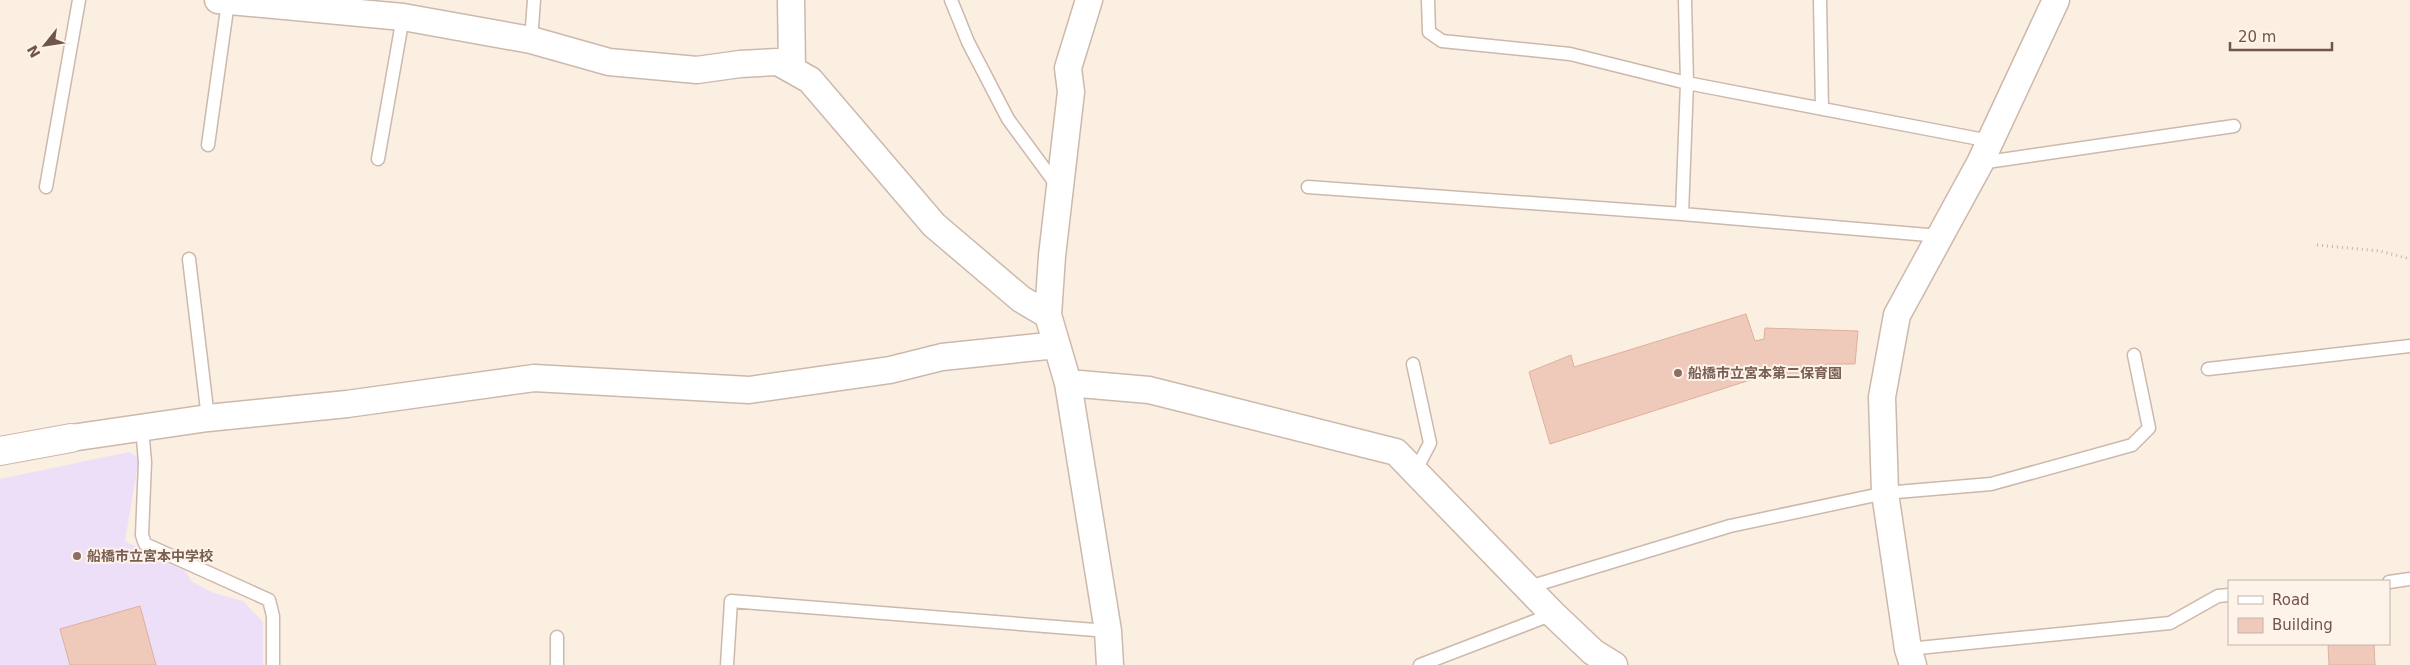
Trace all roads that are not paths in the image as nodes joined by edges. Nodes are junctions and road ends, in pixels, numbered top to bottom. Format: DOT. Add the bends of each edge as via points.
graph roads {
  1 [pos="79,0"];
  2 [pos="534,0"];
  3 [pos="791,0"];
  4 [pos="951,0"];
  5 [pos="1089,0"];
  6 [pos="1428,0"];
  7 [pos="1685,0"];
  8 [pos="1820,0"];
  9 [pos="2056,0"];
  10 [pos="223,1"];
  11 [pos="288,3"];
  12 [pos="403,16"];
  13 [pos="531,40"];
  14 [pos="792,69"];
  15 [pos="1687,83"];
  16 [pos="1822,109"];
  17 [pos="2234,126"];
  18 [pos="208,145"];
  19 [pos="1985,152"];
  20 [pos="378,159"];
  21 [pos="46,187"];
  22 [pos="1308,187"];
  23 [pos="1060,191"];
  24 [pos="1682,214"];
  25 [pos="1940,236"];
  26 [pos="189,259"];
  27 [pos="1048,315"];
  28 [pos="1057,345"];
  29 [pos="2410,346"];
  30 [pos="2134,356"];
  31 [pos="1413,364"];
  32 [pos="2208,369"];
  33 [pos="1068,384"];
  34 [pos="208,418"];
  35 [pos="142,428"];
  36 [pos="71,438"];
  37 [pos="1,447"];
  38 [pos="1415,472"];
  39 [pos="1885,493"];
  40 [pos="2410,580"];
  41 [pos="2390,582"];
  42 [pos="1529,587"];
  43 [pos="2228,595"];
  44 [pos="1553,614"];
  45 [pos="1108,631"];
  46 [pos="557,637"];
  47 [pos="1911,657"];
  48 [pos="273,665"];
  49 [pos="557,665"];
  50 [pos="727,665"];
  51 [pos="1110,665"];
  52 [pos="1420,665"];
  53 [pos="1614,665"];
  1 -- 21 [label="lane"];
  2 -- 13 [label="lane"];
  3 -- 14 [label="street"];
  4 -- 23 [label="lane" via="968,42 1008,119"];
  5 -- 23 [label="street" via="1068,68 1071,92"];
  6 -- 15 [label="lane" via="1429,32 1442,41 1570,54"];
  7 -- 15 [label="lane"];
  8 -- 16 [label="lane"];
  9 -- 19 [label="street"];
  10 -- 11 [label="street"];
  10 -- 18 [label="lane"];
  11 -- 12 [label="street"];
  12 -- 13 [label="street"];
  12 -- 20 [label="lane"];
  13 -- 14 [label="street" via="609,62 696,70 778,62"];
  14 -- 27 [label="street" via="810,80 934,226 1021,299"];
  15 -- 16 [label="lane"];
  15 -- 24 [label="lane"];
  16 -- 19 [label="lane"];
  17 -- 19 [label="lane"];
  19 -- 25 [label="street"];
  22 -- 24 [label="lane"];
  23 -- 27 [label="street"];
  24 -- 25 [label="lane"];
  25 -- 39 [label="street" via="1897,315 1882,397"];
  26 -- 34 [label="lane"];
  27 -- 28 [label="street"];
  28 -- 33 [label="street"];
  28 -- 34 [label="street" via="942,357 890,370 748,390 534,378 347,404"];
  29 -- 32 [label="lane"];
  30 -- 39 [label="lane" via="2149,428 2132,445 1990,484"];
  31 -- 38 [label="lane" via="1430,443"];
  33 -- 38 [label="street" via="1149,390 1396,452"];
  33 -- 45 [label="street"];
  34 -- 35 [label="street"];
  35 -- 36 [label="street"];
  35 -- 48 [label="lane" via="144,544 269,600 273,616"];
  36 -- 37 [label="street"];
  38 -- 42 [label="street"];
  39 -- 42 [label="lane" via="1730,526"];
  39 -- 47 [label="street"];
  40 -- 41 [label="lane"];
  42 -- 44 [label="street"];
  43 -- 47 [label="lane" via="2218,596 2170,624"];
  44 -- 52 [label="lane"];
  44 -- 53 [label="street" via="1593,652"];
  45 -- 50 [label="lane" via="731,601"];
  45 -- 51 [label="street"];
  46 -- 49 [label="lane"];
}
